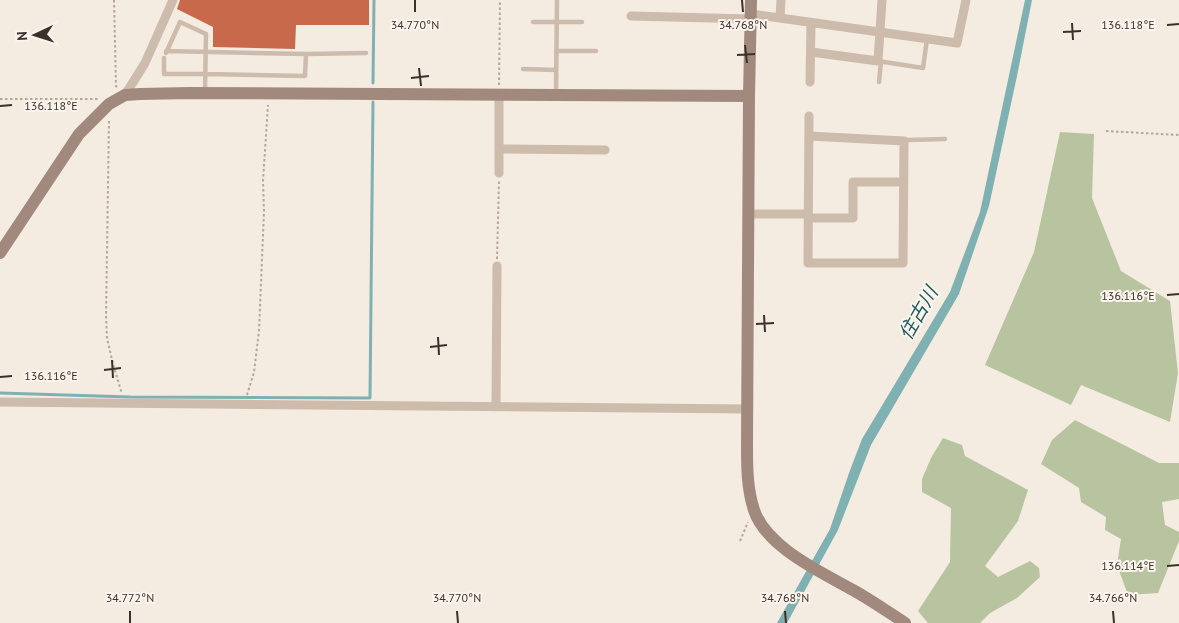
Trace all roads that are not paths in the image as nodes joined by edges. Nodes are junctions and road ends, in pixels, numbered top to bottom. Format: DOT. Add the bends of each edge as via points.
graph roads {
  1 [pos="173,0"];
  2 [pos="557,0"];
  3 [pos="751,0"];
  4 [pos="780,0"];
  5 [pos="882,0"];
  6 [pos="966,0"];
  7 [pos="631,16"];
  8 [pos="751,16"];
  9 [pos="780,18"];
  10 [pos="533,22"];
  11 [pos="557,22"];
  12 [pos="582,22"];
  13 [pos="811,23"];
  14 [pos="880,32"];
  15 [pos="926,39"];
  16 [pos="166,51"];
  17 [pos="206,51"];
  18 [pos="556,51"];
  19 [pos="596,51"];
  20 [pos="811,52"];
  21 [pos="366,53"];
  22 [pos="306,54"];
  23 [pos="164,58"];
  24 [pos="879,62"];
  25 [pos="159,67"];
  26 [pos="523,69"];
  27 [pos="556,70"];
  28 [pos="206,74"];
  29 [pos="810,82"];
  30 [pos="879,82"];
  31 [pos="205,93"];
  32 [pos="499,94"];
  33 [pos="556,94"];
  34 [pos="125,96"];
  35 [pos="749,96"];
  36 [pos="809,116"];
  37 [pos="809,136"];
  38 [pos="945,139"];
  39 [pos="904,141"];
  40 [pos="499,149"];
  41 [pos="605,150"];
  42 [pos="499,173"];
  43 [pos="903,182"];
  44 [pos="749,214"];
  45 [pos="808,216"];
  46 [pos="0,253"];
  47 [pos="496,266"];
  48 [pos="0,402"];
  49 [pos="496,407"];
  50 [pos="747,409"];
  51 [pos="905,623"];
  1 -- 34 [label="street" via="145,64"];
  2 -- 11 [label="lane"];
  3 -- 8 [label="street"];
  4 -- 9 [label="street"];
  5 -- 14 [label="street"];
  6 -- 15 [label="street" via="957,43"];
  7 -- 8 [label="street"];
  8 -- 9 [label="street"];
  8 -- 35 [label="street"];
  9 -- 13 [label="street"];
  10 -- 11 [label="lane"];
  11 -- 12 [label="lane"];
  11 -- 18 [label="lane"];
  13 -- 14 [label="street"];
  13 -- 20 [label="street"];
  14 -- 15 [label="street"];
  14 -- 24 [label="street"];
  15 -- 24 [label="lane" via="923,68"];
  16 -- 17 [label="lane"];
  16 -- 17 [label="lane" via="180,22 206,34"];
  16 -- 23 [label="lane"];
  17 -- 22 [label="lane"];
  17 -- 28 [label="lane"];
  18 -- 19 [label="lane"];
  18 -- 27 [label="lane"];
  20 -- 24 [label="street"];
  20 -- 29 [label="street"];
  21 -- 22 [label="lane"];
  22 -- 28 [label="lane" via="305,76"];
  23 -- 25 [label="lane"];
  23 -- 28 [label="lane" via="164,74"];
  24 -- 30 [label="lane"];
  26 -- 27 [label="lane"];
  27 -- 33 [label="lane"];
  28 -- 31 [label="lane"];
  31 -- 32 [label="street"];
  31 -- 34 [label="street"];
  32 -- 33 [label="street"];
  32 -- 40 [label="street"];
  33 -- 35 [label="street"];
  34 -- 46 [label="street" via="109,104 79,134"];
  35 -- 44 [label="street"];
  36 -- 37 [label="street"];
  37 -- 39 [label="street"];
  37 -- 45 [label="street"];
  38 -- 39 [label="lane"];
  39 -- 43 [label="street"];
  40 -- 41 [label="street"];
  40 -- 42 [label="street"];
  43 -- 45 [label="street" via="853,182 853,218"];
  43 -- 45 [label="street" via="902,263 808,263"];
  44 -- 45 [label="street"];
  44 -- 50 [label="street"];
  47 -- 49 [label="street"];
  48 -- 49 [label="street"];
  49 -- 50 [label="street"];
  50 -- 51 [label="street" via="748,481 754,510 763,527 792,554"];
}
